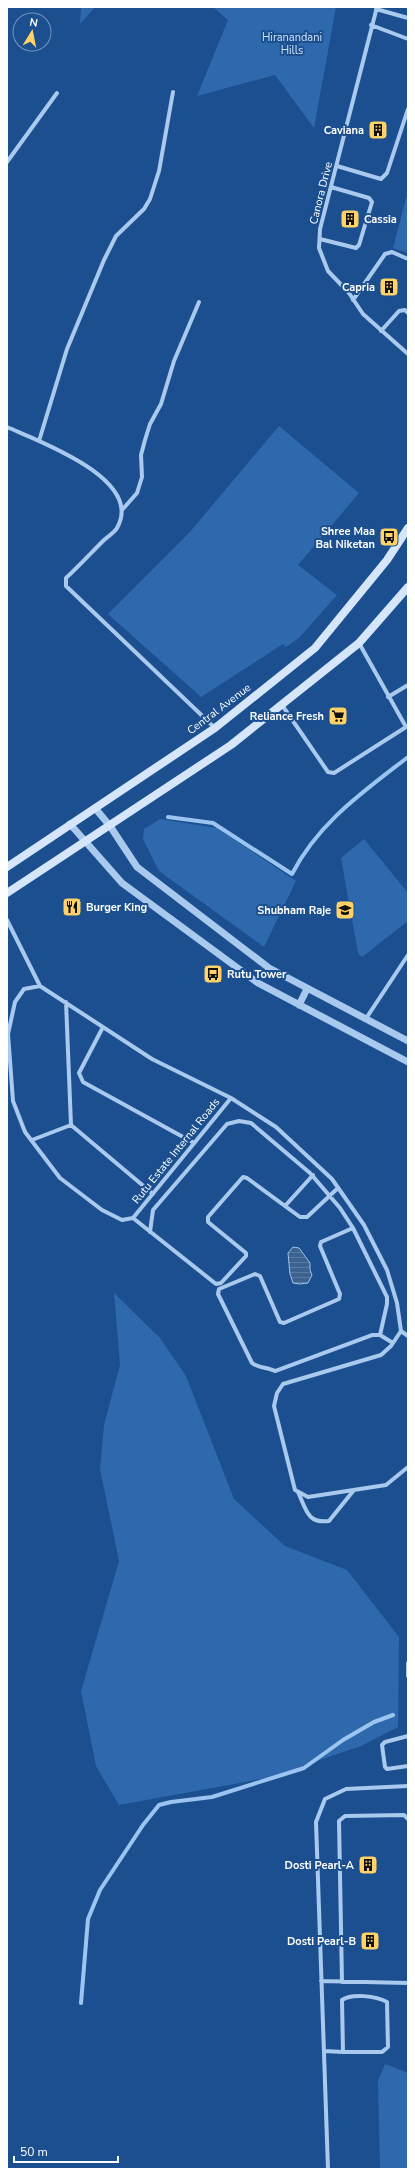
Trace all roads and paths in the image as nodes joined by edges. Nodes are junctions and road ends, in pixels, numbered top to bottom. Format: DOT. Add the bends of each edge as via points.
graph roads {
  1 [pos="377,8"];
  2 [pos="408,18"];
  3 [pos="372,25"];
  4 [pos="408,39"];
  5 [pos="173,92"];
  6 [pos="57,93"];
  7 [pos="408,109"];
  8 [pos="7,162"];
  9 [pos="337,166"];
  10 [pos="331,187"];
  11 [pos="320,239"];
  12 [pos="408,259"];
  13 [pos="354,300"];
  14 [pos="199,302"];
  15 [pos="408,313"];
  16 [pos="381,331"];
  17 [pos="408,354"];
  18 [pos="7,427"];
  19 [pos="39,441"];
  20 [pos="122,510"];
  21 [pos="408,528"];
  22 [pos="408,587"];
  23 [pos="359,643"];
  24 [pos="408,685"];
  25 [pos="388,696"];
  26 [pos="282,705"];
  27 [pos="407,727"];
  28 [pos="215,728"];
  29 [pos="95,808"];
  30 [pos="70,824"];
  31 [pos="110,826"];
  32 [pos="85,843"];
  33 [pos="7,867"];
  34 [pos="7,892"];
  35 [pos="7,920"];
  36 [pos="408,955"];
  37 [pos="40,986"];
  38 [pos="307,988"];
  39 [pos="66,1002"];
  40 [pos="299,1004"];
  41 [pos="365,1020"];
  42 [pos="103,1026"];
  43 [pos="408,1041"];
  44 [pos="408,1062"];
  45 [pos="231,1098"];
  46 [pos="71,1125"];
  47 [pos="32,1140"];
  48 [pos="194,1143"];
  49 [pos="313,1175"];
  50 [pos="338,1188"];
  51 [pos="153,1194"];
  52 [pos="330,1195"];
  53 [pos="286,1206"];
  54 [pos="133,1218"];
  55 [pos="352,1228"];
  56 [pos="150,1232"];
  57 [pos="401,1331"];
  58 [pos="380,1335"];
  59 [pos="408,1336"];
  60 [pos="393,1343"];
  61 [pos="408,1467"];
  62 [pos="354,1490"];
  63 [pos="298,1491"];
  64 [pos="408,1664"];
  65 [pos="408,1676"];
  66 [pos="408,1736"];
  67 [pos="408,1766"];
  68 [pos="408,1786"];
  69 [pos="408,1819"];
  70 [pos="322,1982"];
  71 [pos="342,1982"];
  72 [pos="408,1983"];
  73 [pos="324,2051"];
  74 [pos="342,2052"];
  75 [pos="328,2169"];
  1 -- 2 [label="street"];
  1 -- 3 [label="street, Canora Drive"];
  3 -- 4 [label="street"];
  3 -- 9 [label="street, Canora Drive"];
  5 -- 19 [label="street" via="159,170 150,199 144,209 116,236 104,260 66,349"];
  6 -- 8 [label="street"];
  7 -- 9 [label="street" via="387,173 381,179"];
  9 -- 10 [label="street, Canora Drive"];
  10 -- 11 [label="street, Canora Drive" via="320,229"];
  10 -- 11 [label="street" via="369,198 372,202 356,248"];
  11 -- 13 [label="street, Canora Drive" via="319,248 328,271"];
  12 -- 13 [label="street" via="392,252 385,254"];
  13 -- 16 [label="street, Canora Drive" via="363,314"];
  14 -- 20 [label="street" via="174,361 161,404 150,424 141,455 142,477 137,493"];
  15 -- 16 [label="street" via="405,310 399,311"];
  16 -- 17 [label="street, Canora Drive"];
  18 -- 19 [label="street"];
  19 -- 20 [label="street" via="100,474 115,492"];
  20 -- 28 [label="street" via="116,528 66,578 66,586"];
  21 -- 28 [label="main road, Central Avenue" via="387,560 315,648"];
  22 -- 23 [label="main road"];
  23 -- 25 [label="street"];
  23 -- 26 [label="main road"];
  24 -- 25 [label="street"];
  25 -- 27 [label="street"];
  26 -- 27 [label="street" via="328,772 334,773"];
  26 -- 31 [label="main road" via="231,745"];
  28 -- 29 [label="main road, Central Avenue"];
  29 -- 30 [label="main road, Central Avenue"];
  29 -- 31 [label="street"];
  30 -- 32 [label="street"];
  30 -- 33 [label="main road, Central Avenue"];
  31 -- 32 [label="main road"];
  31 -- 38 [label="street" via="137,867 269,968"];
  32 -- 34 [label="main road"];
  32 -- 40 [label="street" via="122,883 258,983"];
  35 -- 37 [label="street"];
  36 -- 41 [label="street"];
  37 -- 39 [label="street, Rutu Estate Internal Roads"];
  37 -- 47 [label="street, Rutu Estate Internal Roads" via="24,989 14,1002 8,1034 13,1101"];
  38 -- 40 [label="street"];
  38 -- 41 [label="street"];
  39 -- 42 [label="street, Rutu Estate Internal Roads"];
  39 -- 46 [label="street"];
  40 -- 44 [label="street"];
  41 -- 43 [label="street"];
  42 -- 45 [label="street, Rutu Estate Internal Roads" via="152,1059"];
  42 -- 48 [label="street" via="79,1073 83,1082"];
  45 -- 48 [label="street, Rutu Estate Internal Roads"];
  45 -- 50 [label="street, Rutu Estate Internal Roads" via="276,1127 332,1179"];
  46 -- 47 [label="street"];
  46 -- 51 [label="street"];
  47 -- 54 [label="street, Rutu Estate Internal Roads" via="60,1178 102,1210 122,1220"];
  48 -- 51 [label="street, Rutu Estate Internal Roads"];
  49 -- 52 [label="street"];
  49 -- 53 [label="street"];
  49 -- 56 [label="street" via="251,1123 239,1121 227,1124 153,1210"];
  50 -- 52 [label="street"];
  50 -- 57 [label="street, Rutu Estate Internal Roads" via="364,1225 387,1270 397,1303"];
  51 -- 54 [label="street, Rutu Estate Internal Roads"];
  52 -- 53 [label="street" via="306,1217 300,1217"];
  52 -- 55 [label="street"];
  53 -- 56 [label="street" via="243,1177 208,1217 208,1222 246,1252 246,1256 221,1283 216,1284"];
  54 -- 56 [label="street"];
  55 -- 58 [label="street" via="387,1297"];
  55 -- 58 [label="street" via="321,1242 320,1246 340,1294 339,1299 284,1323 280,1322 260,1276 255,1274 219,1289 218,1294 252,1363 275,1371 372,1335"];
  57 -- 59 [label="street"];
  57 -- 60 [label="street"];
  58 -- 60 [label="street"];
  60 -- 63 [label="street" via="381,1355 283,1384 277,1393 274,1406"];
  61 -- 62 [label="street" via="386,1485"];
  62 -- 63 [label="street" via="308,1497"];
  62 -- 63 [label="street" via="329,1521 320,1522 310,1518"];
  64 -- 65 [label="street"];
  66 -- 67 [label="street" via="382,1745 387,1769"];
  68 -- 70 [label="street" via="346,1789 325,1799 316,1822"];
  69 -- 71 [label="street" via="404,1815 345,1816 339,1821"];
  70 -- 71 [label="street"];
  70 -- 73 [label="street"];
  71 -- 72 [label="street"];
  73 -- 74 [label="street"];
  73 -- 75 [label="street"];
  74 -- 74 [label="street" via="382,2052 388,2047 387,2002 379,1998 347,1996 342,2000"];
}
